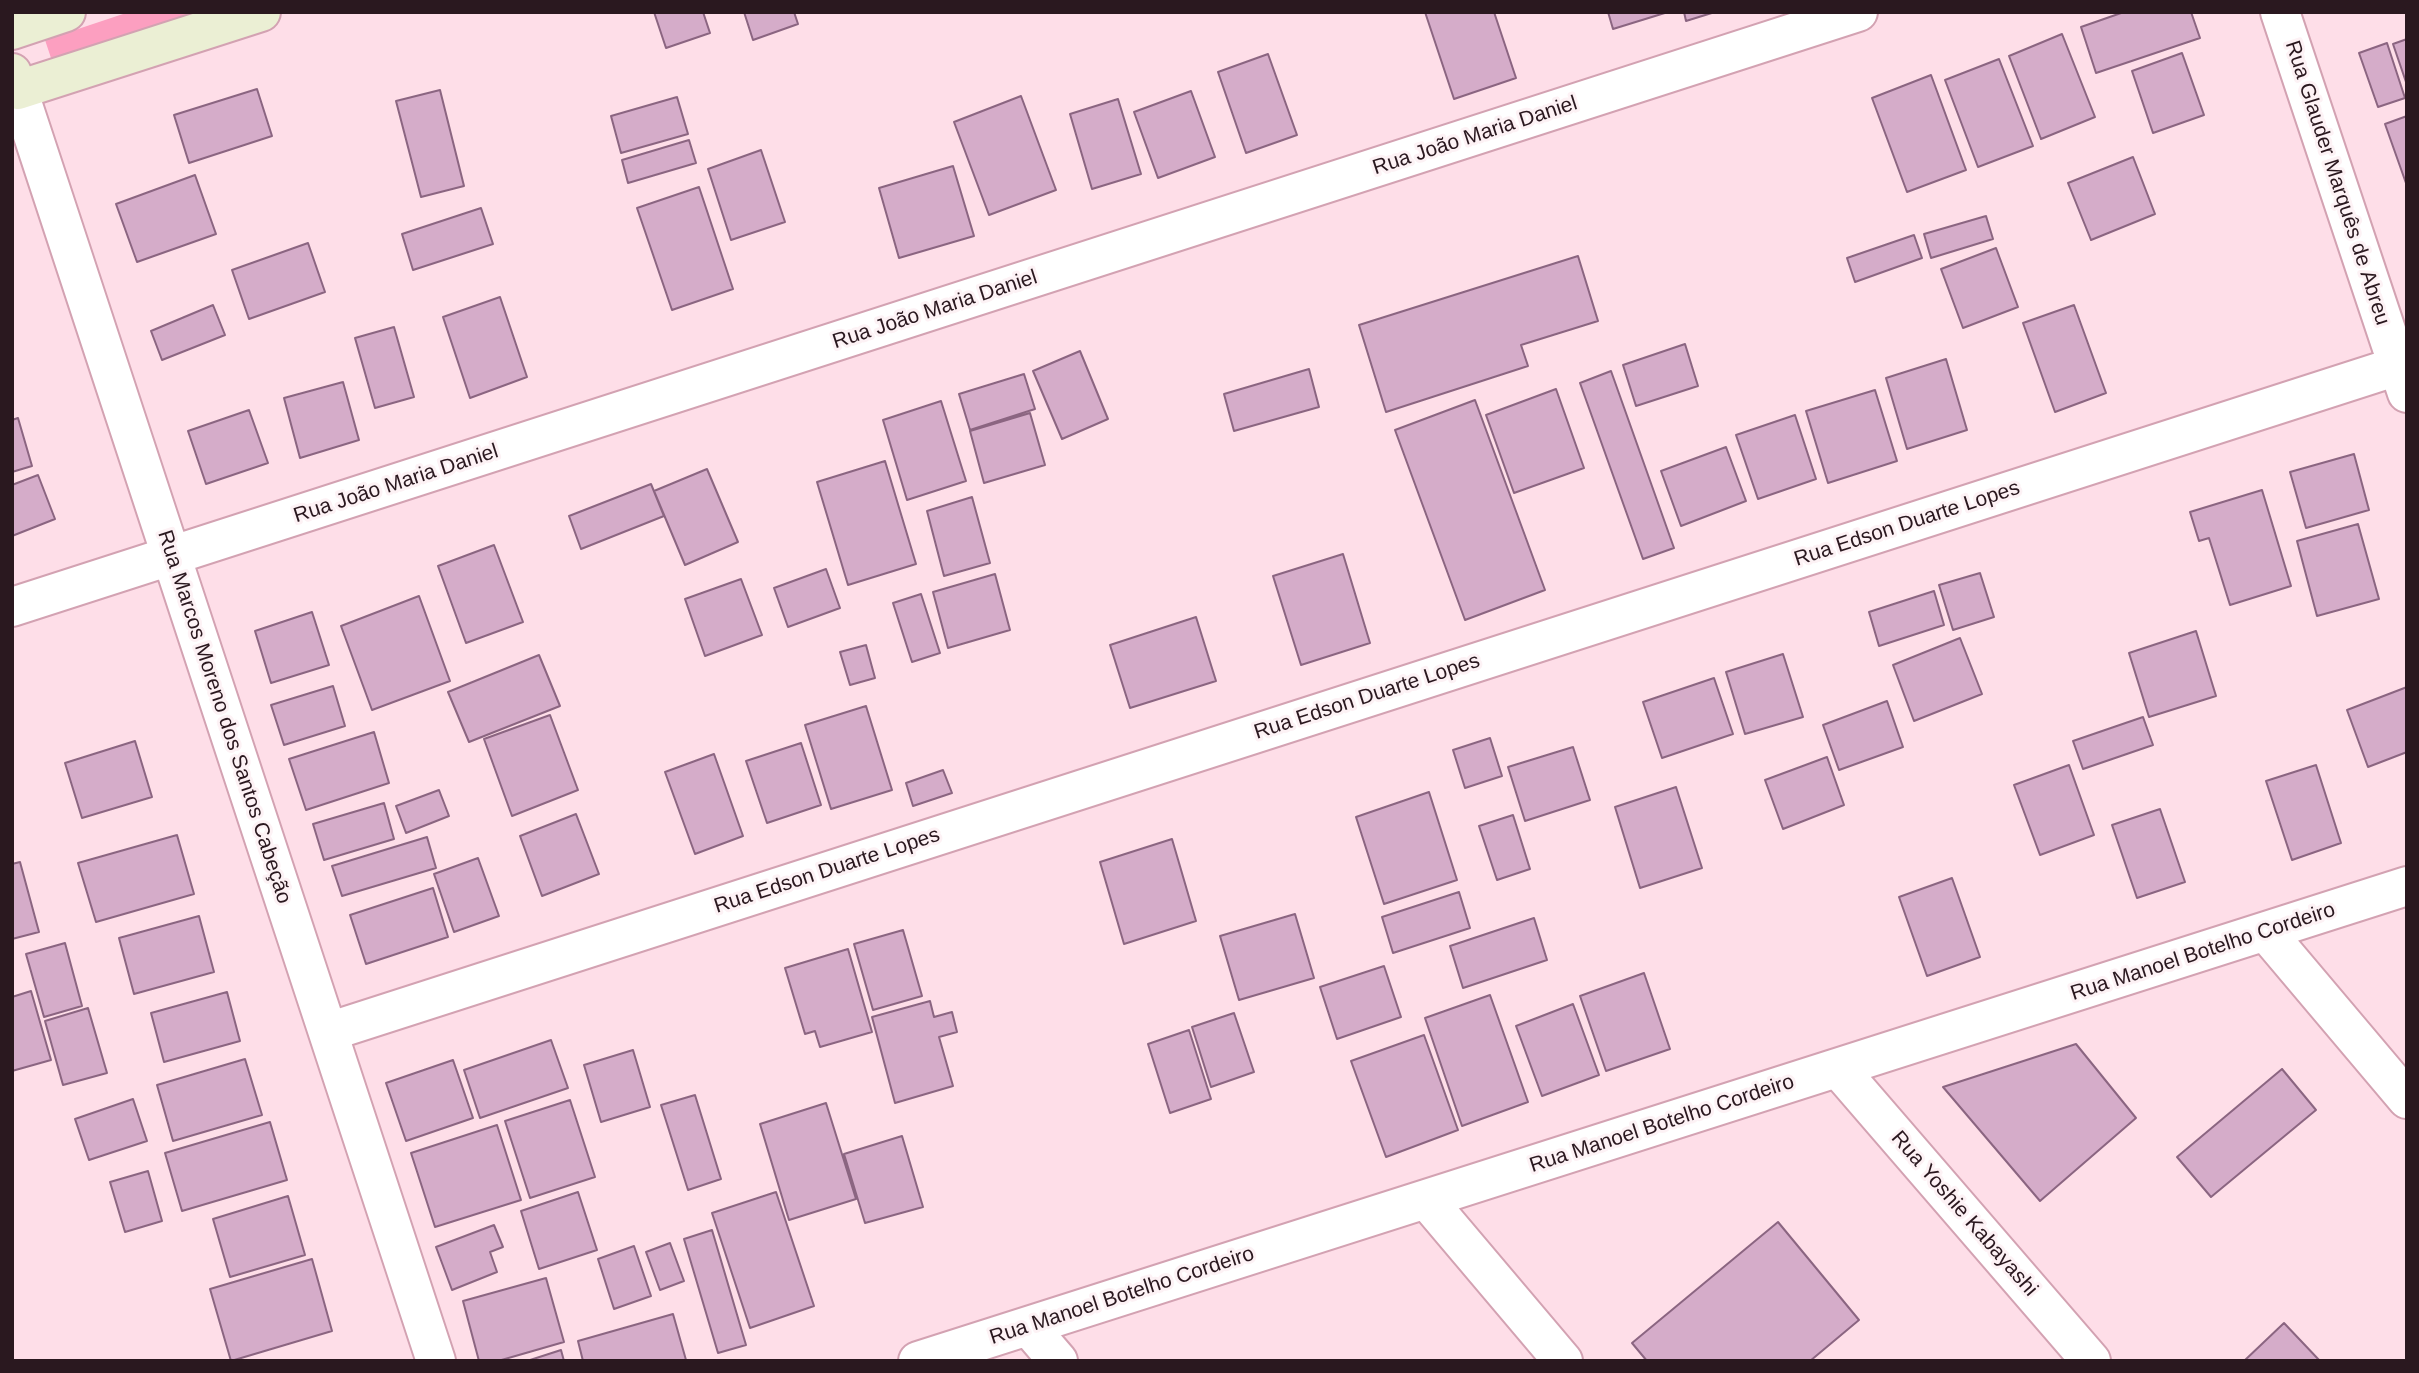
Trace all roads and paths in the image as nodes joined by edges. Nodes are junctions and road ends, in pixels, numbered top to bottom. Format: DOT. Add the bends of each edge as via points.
graph roads {
  1 [pos="65,12"];
  2 [pos="261,12"];
  3 [pos="1858,12"];
  4 [pos="2280,12"];
  5 [pos="12,30"];
  6 [pos="15,82"];
  7 [pos="2404,374"];
  8 [pos="171,556"];
  9 [pos="12,607"];
  10 [pos="2407,887"];
  11 [pos="2266,932"];
  12 [pos="328,1031"];
  13 [pos="1838,1068"];
  14 [pos="2407,1099"];
  15 [pos="1426,1199"];
  16 [pos="1028,1326"];
  17 [pos="436,1361"];
  18 [pos="918,1361"];
  19 [pos="1058,1361"];
  20 [pos="1563,1361"];
  21 [pos="2091,1361"];
  1 -- 5 [label="street"];
  2 -- 6 [label="street"];
  3 -- 8 [label="street, Rua João Maria Daniel"];
  4 -- 7 [label="street, Rua Glauder Marquês de Abreu"];
  6 -- 8 [label="street, Rua Marcos Moreno dos Santos Cabeção"];
  7 -- 12 [label="street, Rua Edson Duarte Lopes"];
  8 -- 9 [label="street, Rua João Maria Daniel"];
  8 -- 12 [label="street, Rua Marcos Moreno dos Santos Cabeção"];
  10 -- 11 [label="street, Rua Manoel Botelho Cordeiro"];
  11 -- 13 [label="street, Rua Manoel Botelho Cordeiro"];
  11 -- 14 [label="street"];
  12 -- 17 [label="street, Rua Marcos Moreno dos Santos Cabeção"];
  13 -- 15 [label="street, Rua Manoel Botelho Cordeiro"];
  13 -- 21 [label="street, Rua Yoshie Kabayashi"];
  15 -- 16 [label="street, Rua Manoel Botelho Cordeiro"];
  15 -- 20 [label="street"];
  16 -- 18 [label="street, Rua Manoel Botelho Cordeiro"];
  16 -- 19 [label="street"];
}
